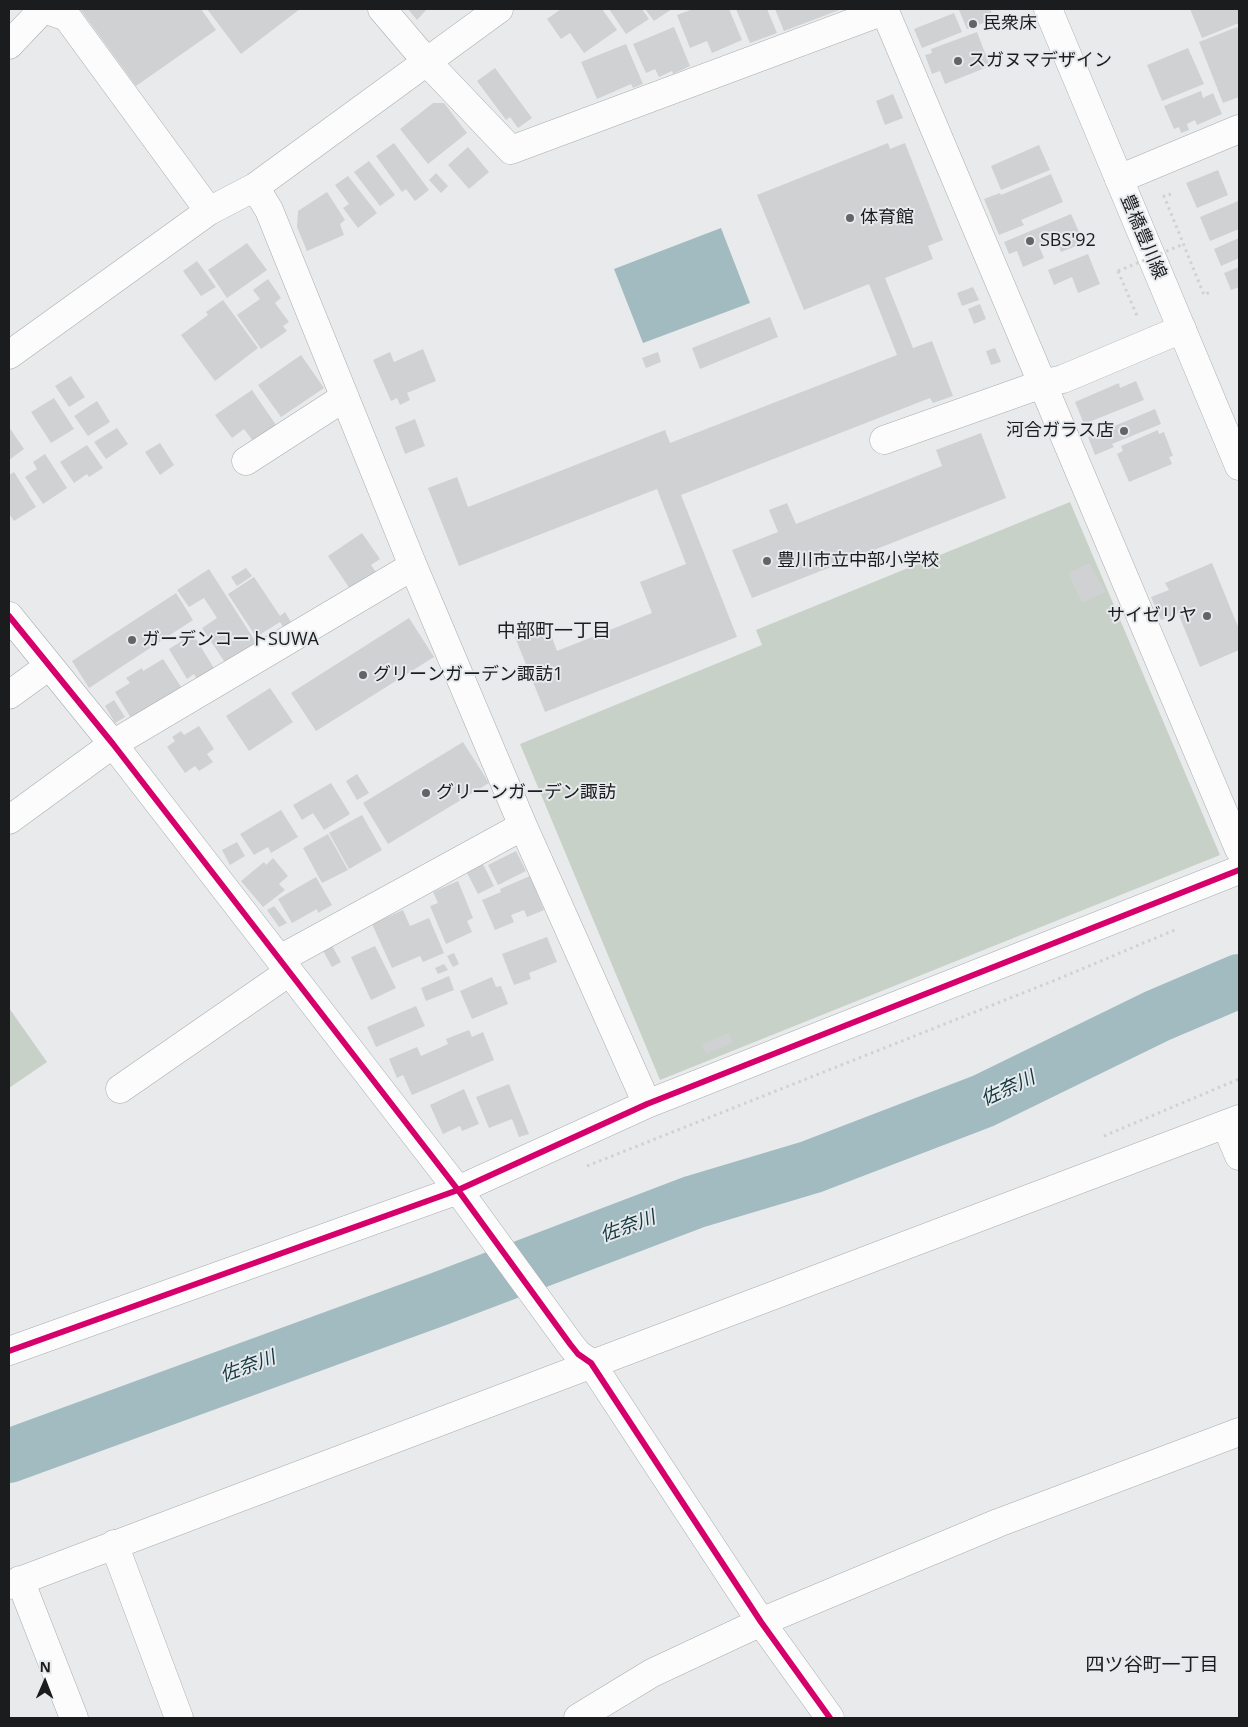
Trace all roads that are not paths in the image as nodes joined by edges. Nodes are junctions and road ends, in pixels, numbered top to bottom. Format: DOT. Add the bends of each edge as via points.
graph roads {
  1 [pos="44,9"];
  2 [pos="382,9"];
  3 [pos="499,9"];
  4 [pos="1048,9"];
  5 [pos="884,10"];
  6 [pos="9,45"];
  7 [pos="426,62"];
  8 [pos="1239,129"];
  9 [pos="1119,179"];
  10 [pos="255,186"];
  11 [pos="209,211"];
  12 [pos="1182,329"];
  13 [pos="9,355"];
  14 [pos="1042,384"];
  15 [pos="345,397"];
  16 [pos="884,440"];
  17 [pos="246,461"];
  18 [pos="1239,466"];
  19 [pos="413,566"];
  20 [pos="9,616"];
  21 [pos="49,666"];
  22 [pos="9,695"];
  23 [pos="112,744"];
  24 [pos="9,820"];
  25 [pos="523,826"];
  26 [pos="1239,849"];
  27 [pos="1239,870"];
  28 [pos="284,966"];
  29 [pos="120,1089"];
  30 [pos="647,1104"];
  31 [pos="1233,1122"];
  32 [pos="1239,1156"];
  33 [pos="464,1198"];
  34 [pos="9,1351"];
  35 [pos="592,1363"];
  36 [pos="1239,1432"];
  37 [pos="114,1544"];
  38 [pos="15,1582"];
  39 [pos="761,1622"];
  40 [pos="74,1718"];
  41 [pos="179,1718"];
  42 [pos="578,1718"];
  43 [pos="830,1718"];
  1 -- 6 [label="street"];
  1 -- 11 [label="street" via="67,17"];
  2 -- 7 [label="street"];
  3 -- 7 [label="street"];
  4 -- 9 [label="street, 豊橋豊川線"];
  5 -- 7 [label="street" via="512,150"];
  5 -- 14 [label="street"];
  7 -- 10 [label="street"];
  8 -- 9 [label="street"];
  9 -- 12 [label="street, 豊橋豊川線"];
  10 -- 11 [label="street"];
  10 -- 15 [label="street" via="269,210"];
  11 -- 13 [label="street"];
  12 -- 14 [label="street"];
  12 -- 18 [label="street, 豊橋豊川線"];
  14 -- 16 [label="street"];
  14 -- 26 [label="street"];
  15 -- 17 [label="street"];
  15 -- 19 [label="street"];
  19 -- 23 [label="street"];
  19 -- 25 [label="street"];
  20 -- 21 [label="street"];
  21 -- 22 [label="street"];
  21 -- 23 [label="street"];
  23 -- 24 [label="street"];
  23 -- 28 [label="street"];
  25 -- 28 [label="street"];
  25 -- 30 [label="street"];
  27 -- 30 [label="street"];
  28 -- 29 [label="street"];
  28 -- 33 [label="street"];
  30 -- 33 [label="street"];
  31 -- 32 [label="street"];
  31 -- 35 [label="street"];
  33 -- 34 [label="street"];
  33 -- 35 [label="street" via="570,1344"];
  35 -- 37 [label="street"];
  35 -- 39 [label="street"];
  36 -- 39 [label="street" via="998,1524"];
  37 -- 38 [label="street"];
  37 -- 41 [label="street"];
  38 -- 40 [label="street"];
  39 -- 42 [label="street" via="652,1672"];
  39 -- 43 [label="street"];
}
